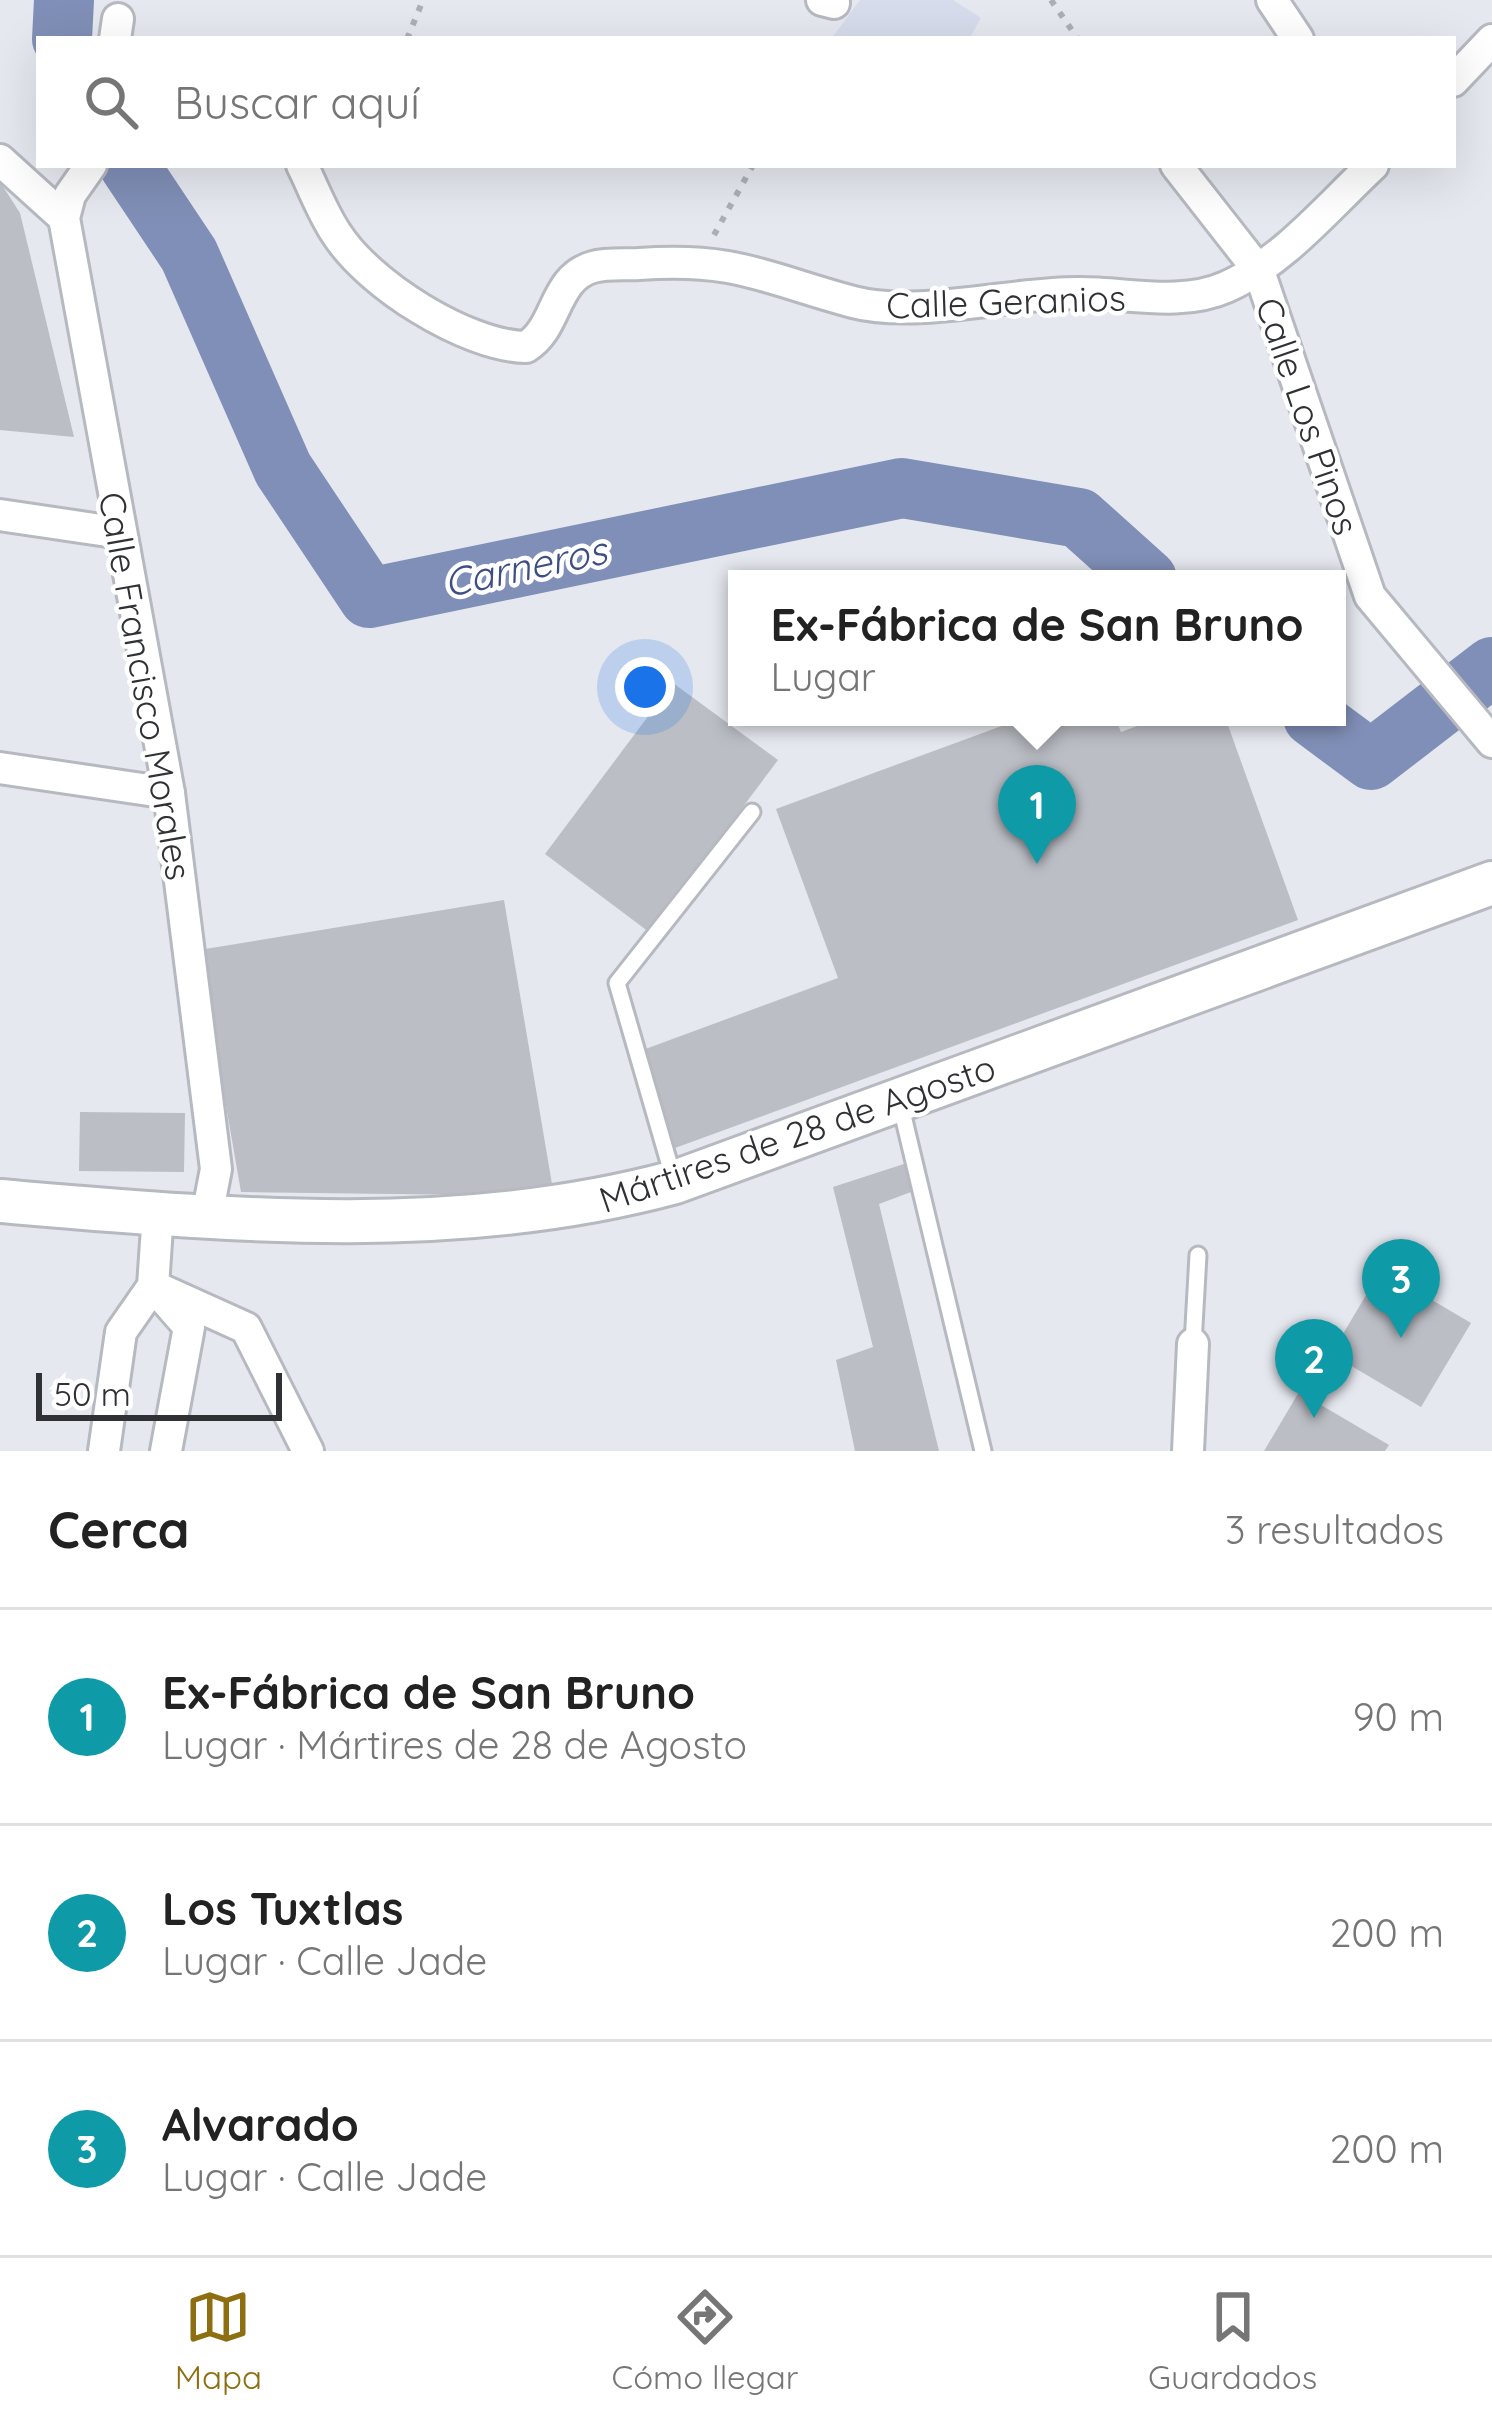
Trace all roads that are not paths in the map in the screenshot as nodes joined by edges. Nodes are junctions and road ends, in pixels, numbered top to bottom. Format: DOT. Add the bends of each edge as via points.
graph roads {
  1 [pos="1272,0"];
  2 [pos="1296,36"];
  3 [pos="1492,40"];
  4 [pos="1456,78"];
  5 [pos="0,160"];
  6 [pos="304,168"];
  7 [pos="1178,168"];
  8 [pos="1370,168"];
  9 [pos="85,172"];
  10 [pos="64,218"];
  11 [pos="1259,272"];
  12 [pos="0,515"];
  13 [pos="122,533"];
  14 [pos="1492,742"];
  15 [pos="0,768"];
  16 [pos="170,793"];
  17 [pos="752,812"];
  18 [pos="1492,884"];
  19 [pos="900,1100"];
  20 [pos="675,1182"];
  21 [pos="0,1201"];
  22 [pos="158,1213"];
  23 [pos="207,1216"];
  24 [pos="1198,1255"];
  25 [pos="153,1286"];
  26 [pos="1193,1344"];
  27 [pos="104,1451"];
  28 [pos="166,1451"];
  29 [pos="308,1451"];
  30 [pos="983,1451"];
  31 [pos="1188,1451"];
  1 -- 2 [label="street"];
  3 -- 4 [label="street"];
  5 -- 10 [label="street"];
  6 -- 11 [label="street, Calle Geranios" via="358,262 455,331 506,347 543,337 563,288 591,267 700,260 897,307 1082,292 1164,298 1220,290"];
  7 -- 11 [label="street"];
  8 -- 11 [label="street, Calle Los Pinos"];
  9 -- 10 [label="street"];
  10 -- 13 [label="street, Calle Francisco Morales"];
  11 -- 14 [label="street, Calle Los Pinos" via="1370,596"];
  12 -- 13 [label="street"];
  13 -- 16 [label="street, Calle Francisco Morales"];
  15 -- 16 [label="street"];
  16 -- 23 [label="street, Calle Francisco Morales" via="216,1169"];
  17 -- 20 [label="lane" via="617,983"];
  18 -- 19 [label="main road, Mártires de 28 de Agosto"];
  19 -- 20 [label="main road, Mártires de 28 de Agosto"];
  19 -- 30 [label="lane"];
  20 -- 23 [label="main road, Mártires de 28 de Agosto" via="587,1206 491,1218"];
  21 -- 22 [label="main road, Mártires de 28 de Agosto"];
  22 -- 23 [label="main road, Mártires de 28 de Agosto"];
  22 -- 25 [label="street"];
  24 -- 26 [label="lane"];
  25 -- 27 [label="street" via="121,1332"];
  25 -- 28 [label="street" via="189,1328"];
  25 -- 29 [label="street" via="246,1328"];
  26 -- 31 [label="street"];
}
